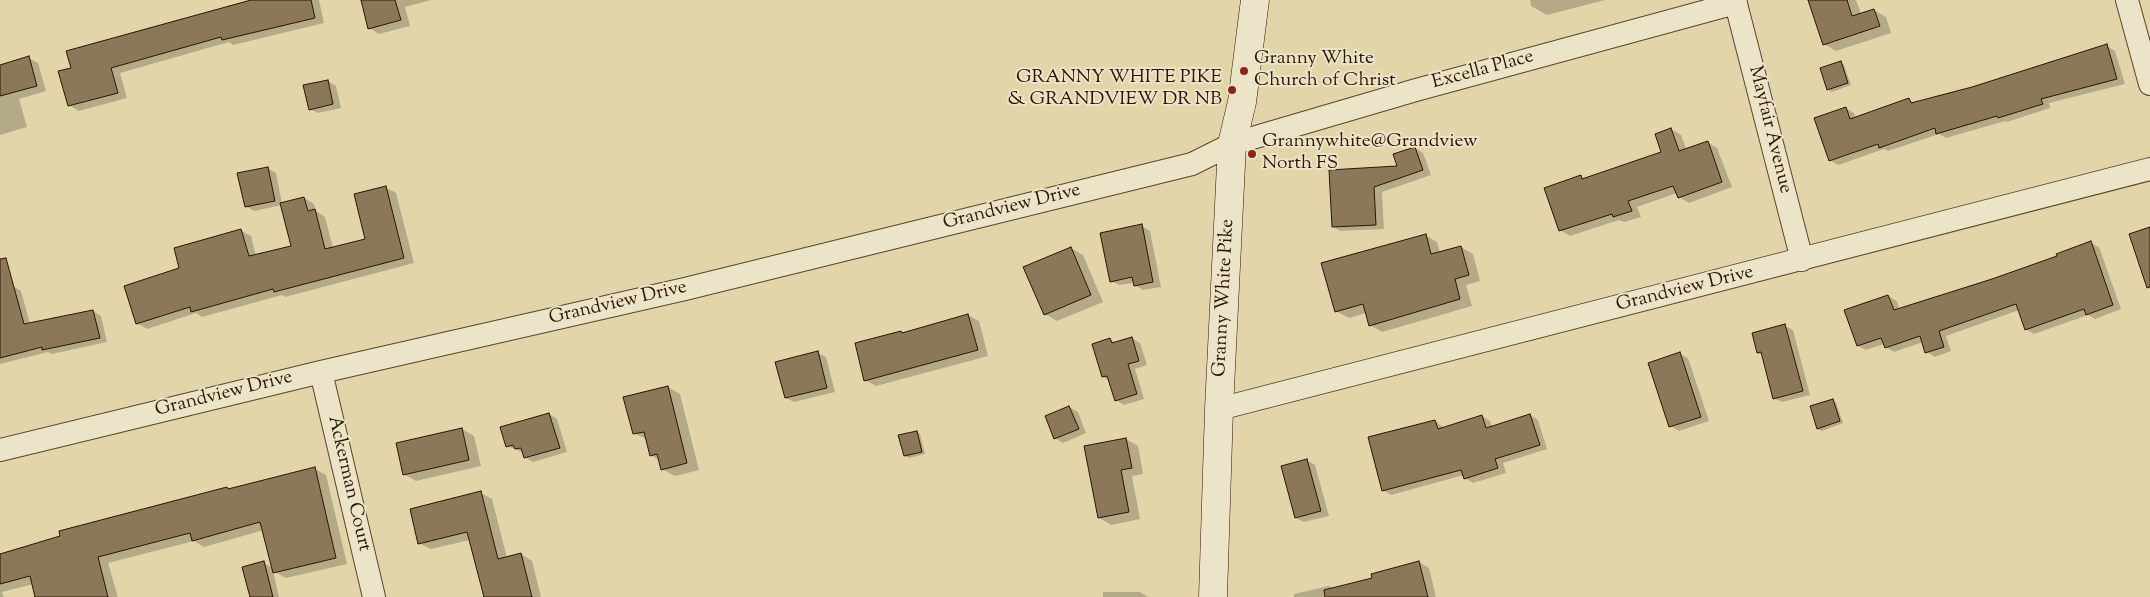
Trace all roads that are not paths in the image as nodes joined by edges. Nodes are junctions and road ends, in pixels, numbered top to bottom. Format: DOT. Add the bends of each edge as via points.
graph roads {
  1 [pos="1255,0"];
  2 [pos="2127,0"];
  3 [pos="1736,1"];
  4 [pos="2150,84"];
  5 [pos="1232,144"];
  6 [pos="2150,169"];
  7 [pos="1802,260"];
  8 [pos="321,372"];
  9 [pos="1219,409"];
  10 [pos="0,450"];
  11 [pos="374,597"];
  12 [pos="1213,597"];
  1 -- 5 [label="main road, Granny White Pike" via="1242,102"];
  2 -- 4 [label="street"];
  3 -- 5 [label="street, Excella Place"];
  3 -- 7 [label="street, Mayfair Avenue"];
  5 -- 8 [label="street, Grandview Drive" via="1192,164 685,289"];
  5 -- 9 [label="main road, Granny White Pike"];
  6 -- 7 [label="street, Grandview Drive"];
  7 -- 9 [label="street, Grandview Drive"];
  8 -- 10 [label="street, Grandview Drive"];
  8 -- 11 [label="street, Ackerman Court"];
  9 -- 12 [label="main road, Granny White Pike"];
}
